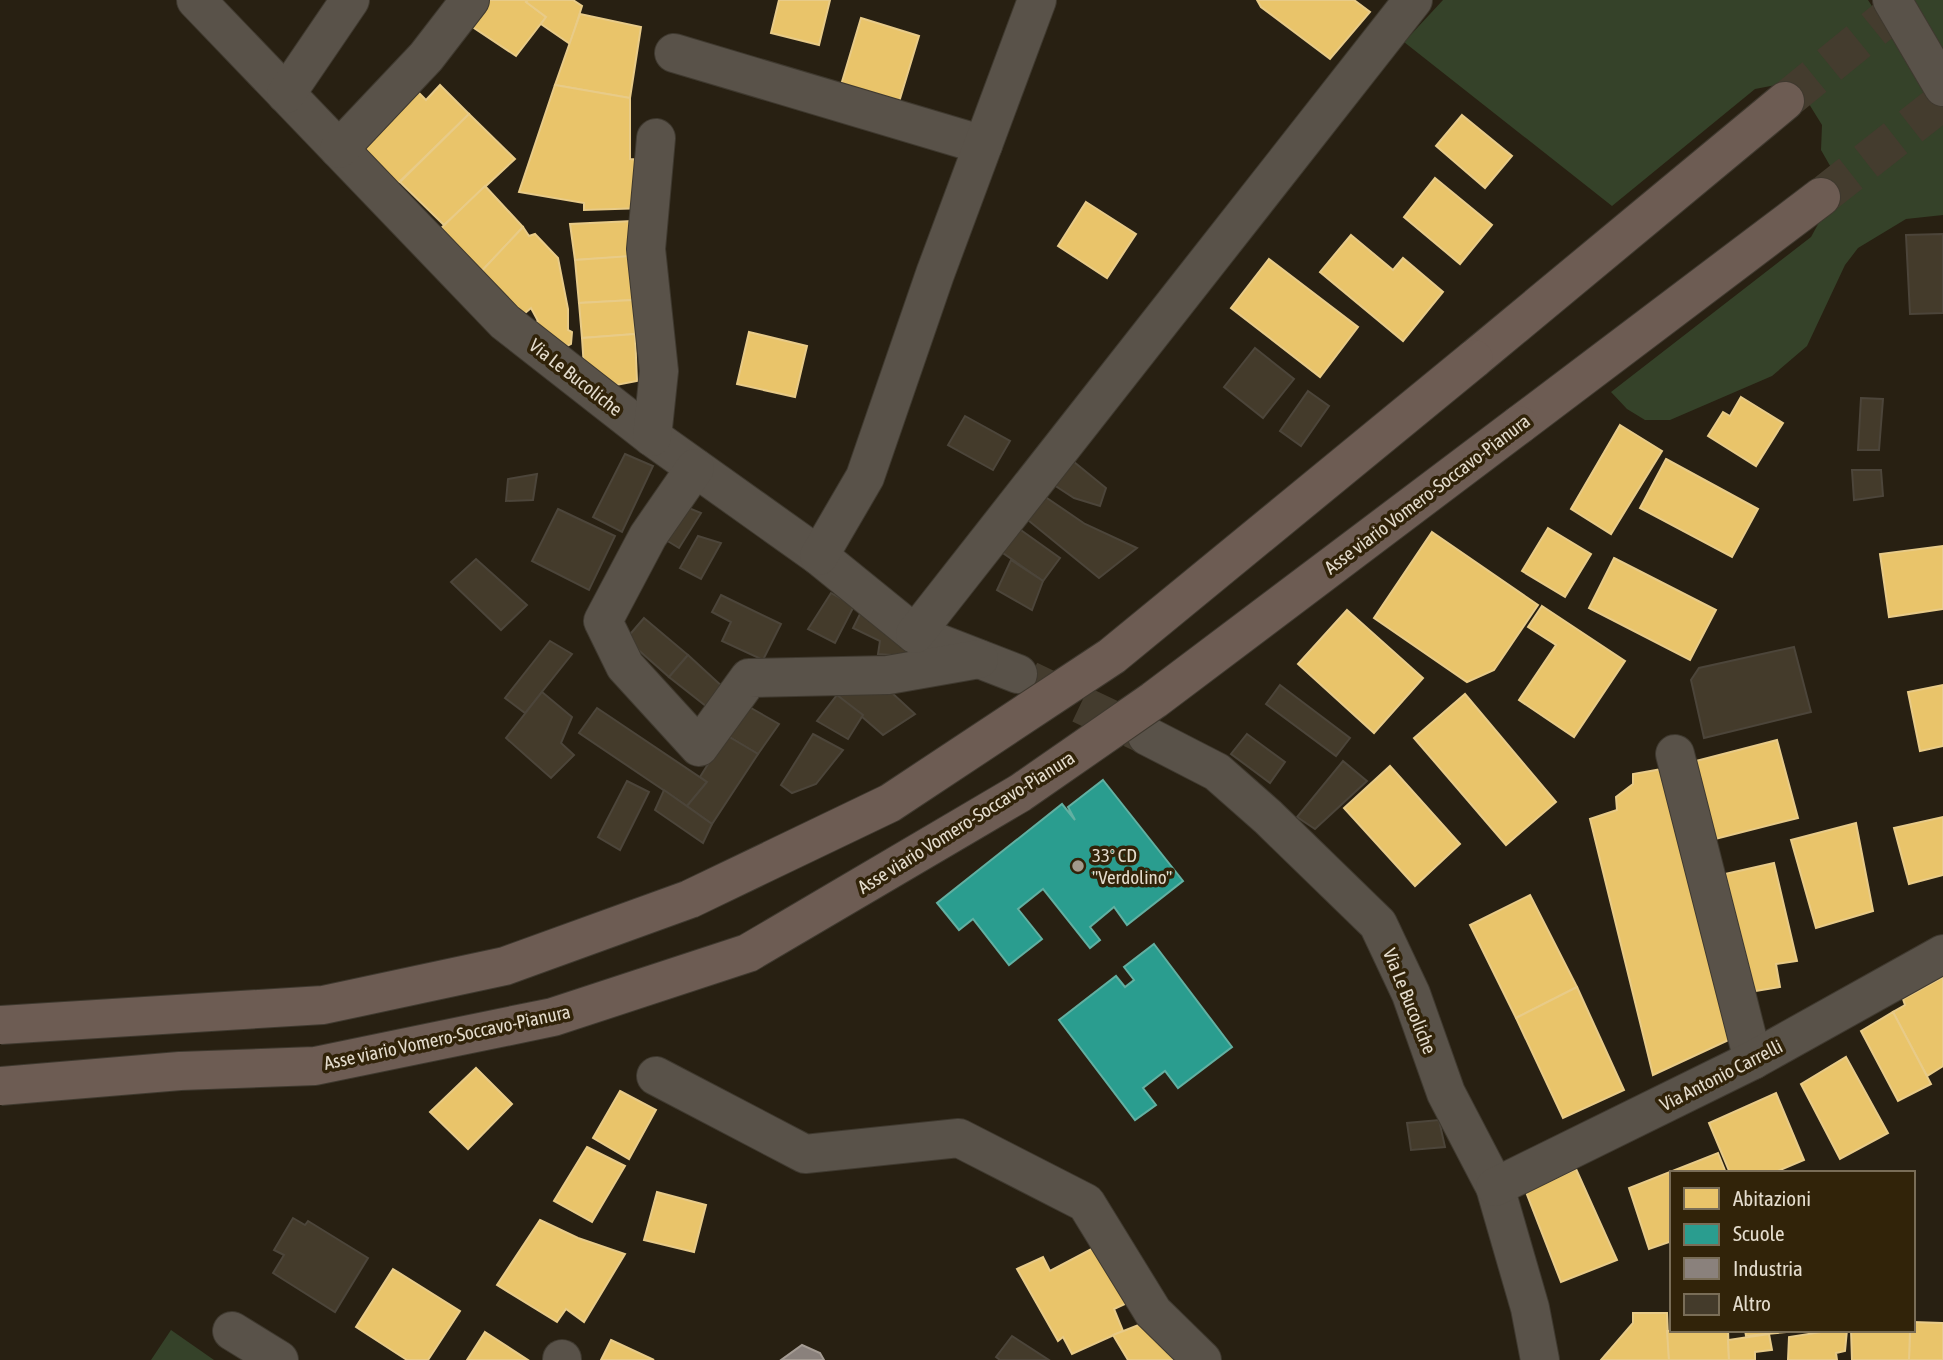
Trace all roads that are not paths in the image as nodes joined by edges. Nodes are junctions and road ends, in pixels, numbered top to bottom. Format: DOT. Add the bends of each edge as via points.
graph roads {
  1 [pos="196,0"];
  2 [pos="350,0"];
  3 [pos="470,0"];
  4 [pos="1037,0"];
  5 [pos="1413,0"];
  6 [pos="1892,0"];
  7 [pos="674,53"];
  8 [pos="1943,87"];
  9 [pos="286,94"];
  10 [pos="1785,101"];
  11 [pos="656,138"];
  12 [pos="983,145"];
  13 [pos="339,149"];
  14 [pos="1821,197"];
  15 [pos="652,437"];
  16 [pos="695,468"];
  17 [pos="819,556"];
  18 [pos="915,634"];
  19 [pos="979,659"];
  20 [pos="1018,674"];
  21 [pos="1147,736"];
  22 [pos="1675,754"];
  23 [pos="1943,954"];
  24 [pos="0,1025"];
  25 [pos="1753,1060"];
  26 [pos="656,1076"];
  27 [pos="0,1086"];
  28 [pos="1495,1187"];
  29 [pos="232,1331"];
  30 [pos="279,1360"];
  31 [pos="1202,1360"];
  32 [pos="1541,1360"];
  1 -- 9 [label="street, Via Le Bucoliche"];
  2 -- 9 [label="street"];
  3 -- 13 [label="street" via="426,57"];
  4 -- 12 [label="street"];
  5 -- 18 [label="street"];
  6 -- 8 [label="street"];
  7 -- 12 [label="street"];
  9 -- 13 [label="street, Via Le Bucoliche"];
  10 -- 24 [label="highway, bridge" via="1112,656 890,803 690,899 505,967 323,1005"];
  11 -- 15 [label="street" via="646,249 659,371"];
  12 -- 17 [label="street" via="865,477"];
  13 -- 15 [label="street, Via Le Bucoliche" via="506,322"];
  14 -- 27 [label="highway, Asse viario Vomero-Soccavo-Pianura, bridge" via="1154,700 1020,793 748,953 553,1017 315,1066 180,1071"];
  15 -- 16 [label="street, Via Le Bucoliche"];
  16 -- 17 [label="street, Via Le Bucoliche"];
  16 -- 19 [label="street" via="648,536 603,621 625,666 699,747 749,678 888,676"];
  17 -- 18 [label="street, Via Le Bucoliche"];
  18 -- 19 [label="street, Via Le Bucoliche"];
  19 -- 20 [label="street, Via Le Bucoliche"];
  21 -- 28 [label="street, Via Le Bucoliche" via="1217,772 1378,923 1411,994 1446,1093"];
  22 -- 25 [label="street"];
  23 -- 25 [label="street, Via Antonio Carrelli"];
  25 -- 28 [label="street, Via Antonio Carrelli"];
  26 -- 31 [label="street" via="805,1154 959,1138 1086,1203 1153,1312"];
  28 -- 32 [label="street, Via Le Bucoliche"];
  29 -- 30 [label="street"];
}
